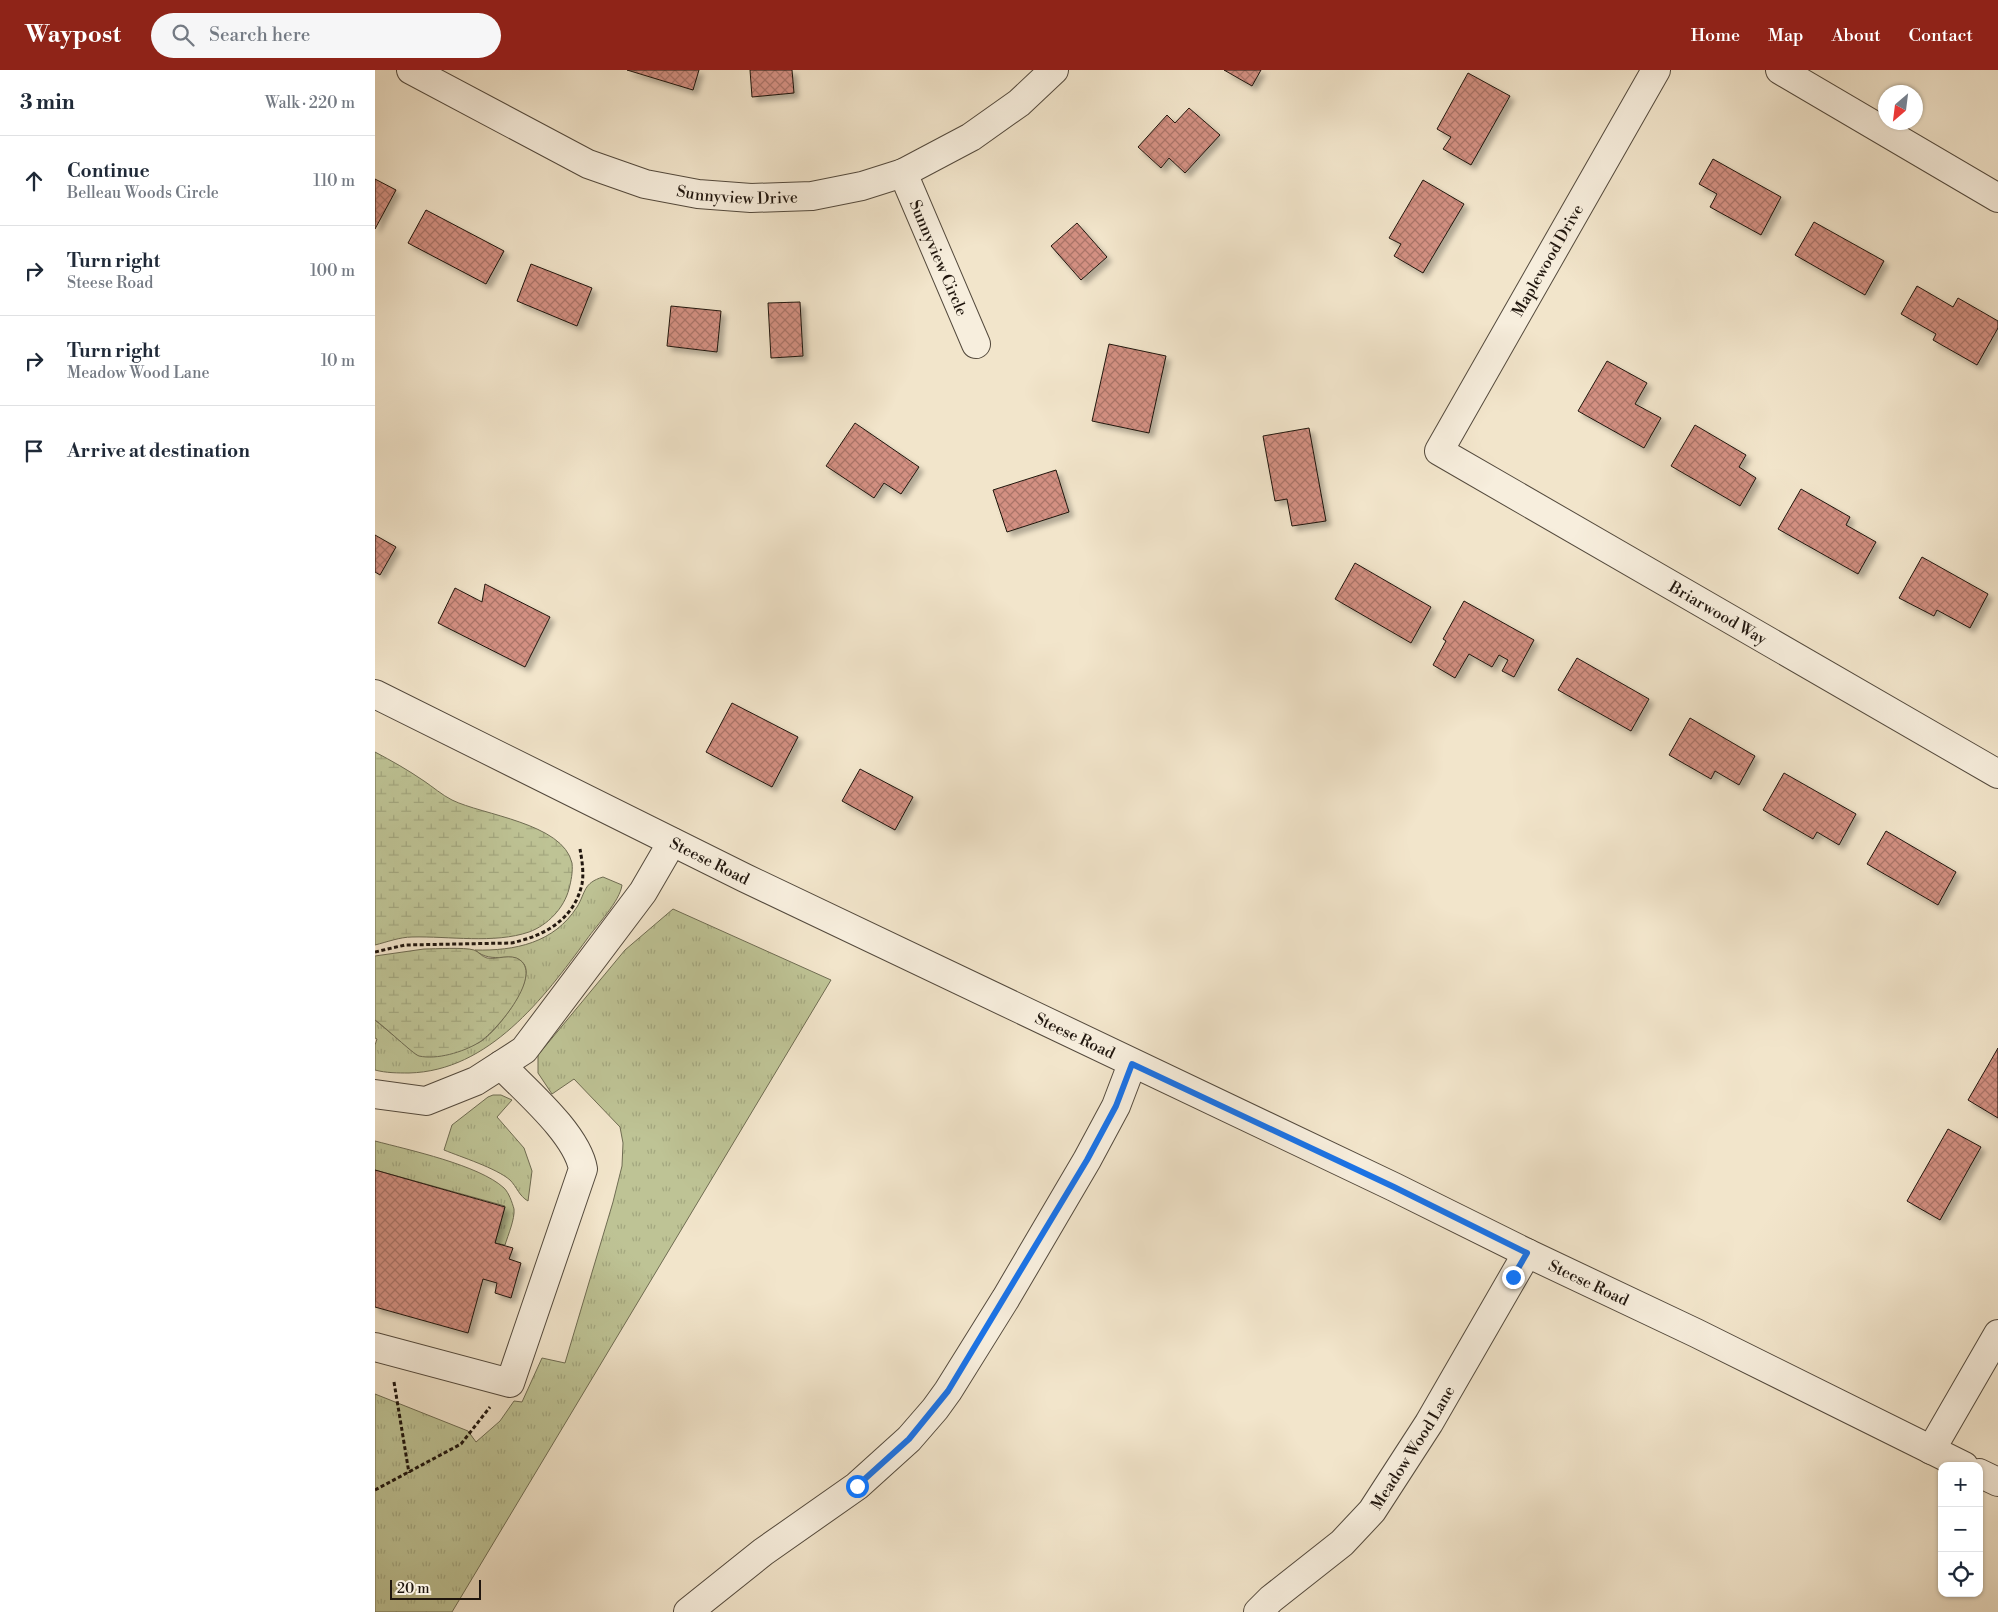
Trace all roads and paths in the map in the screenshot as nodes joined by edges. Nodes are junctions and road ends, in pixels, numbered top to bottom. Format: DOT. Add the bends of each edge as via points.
graph roads {
  1 [pos="411,70"];
  2 [pos="1054,70"];
  3 [pos="1656,70"];
  4 [pos="1780,70"];
  5 [pos="903,173"];
  6 [pos="1998,198"];
  7 [pos="976,344"];
  8 [pos="1439,451"];
  9 [pos="375,694"];
  10 [pos="1998,774"];
  11 [pos="672,842"];
  12 [pos="580,849"];
  13 [pos="375,952"];
  14 [pos="501,1064"];
  15 [pos="1132,1064"];
  16 [pos="375,1094"];
  17 [pos="1527,1253"];
  18 [pos="1998,1334"];
  19 [pos="382,1349"];
  20 [pos="510,1383"];
  21 [pos="1931,1450"];
  22 [pos="1956,1462"];
  23 [pos="409,1473"];
  24 [pos="1983,1475"];
  25 [pos="1998,1482"];
  26 [pos="375,1490"];
  27 [pos="688,1612"];
  28 [pos="1258,1612"];
  1 -- 5 [label="street, Sunnyview Drive" via="588,164 645,184 698,194 751,198 812,196 862,186"];
  2 -- 5 [label="street, Sunnyview Drive" via="1019,103 971,137"];
  3 -- 8 [label="street, Maplewood Drive"];
  4 -- 6 [label="street"];
  5 -- 7 [label="street, Sunnyview Circle"];
  8 -- 10 [label="street, Briarwood Way"];
  9 -- 11 [label="street, Steese Road"];
  11 -- 14 [label="street" via="643,892 524,1050"];
  11 -- 15 [label="street, Steese Road"];
  12 -- 13 [label="path" via="583,869 577,897 561,922 547,931 511,943 405,945"];
  14 -- 16 [label="street" via="476,1081 426,1101"];
  14 -- 20 [label="street" via="572,1141 581,1157 583,1169"];
  15 -- 17 [label="street, Steese Road"];
  15 -- 27 [label="street" via="1116,1106 1087,1160 935,1408 909,1439 857,1486 763,1552"];
  17 -- 21 [label="street, Steese Road"];
  17 -- 28 [label="street, Meadow Wood Lane" via="1429,1423 1373,1511 1343,1543"];
  18 -- 21 [label="street"];
  19 -- 20 [label="street"];
  19 -- 23 [label="path"];
  20 -- 23 [label="path" via="461,1444"];
  21 -- 22 [label="street, Steese Road"];
  23 -- 26 [label="path"];
  24 -- 25 [label="street"];
}
